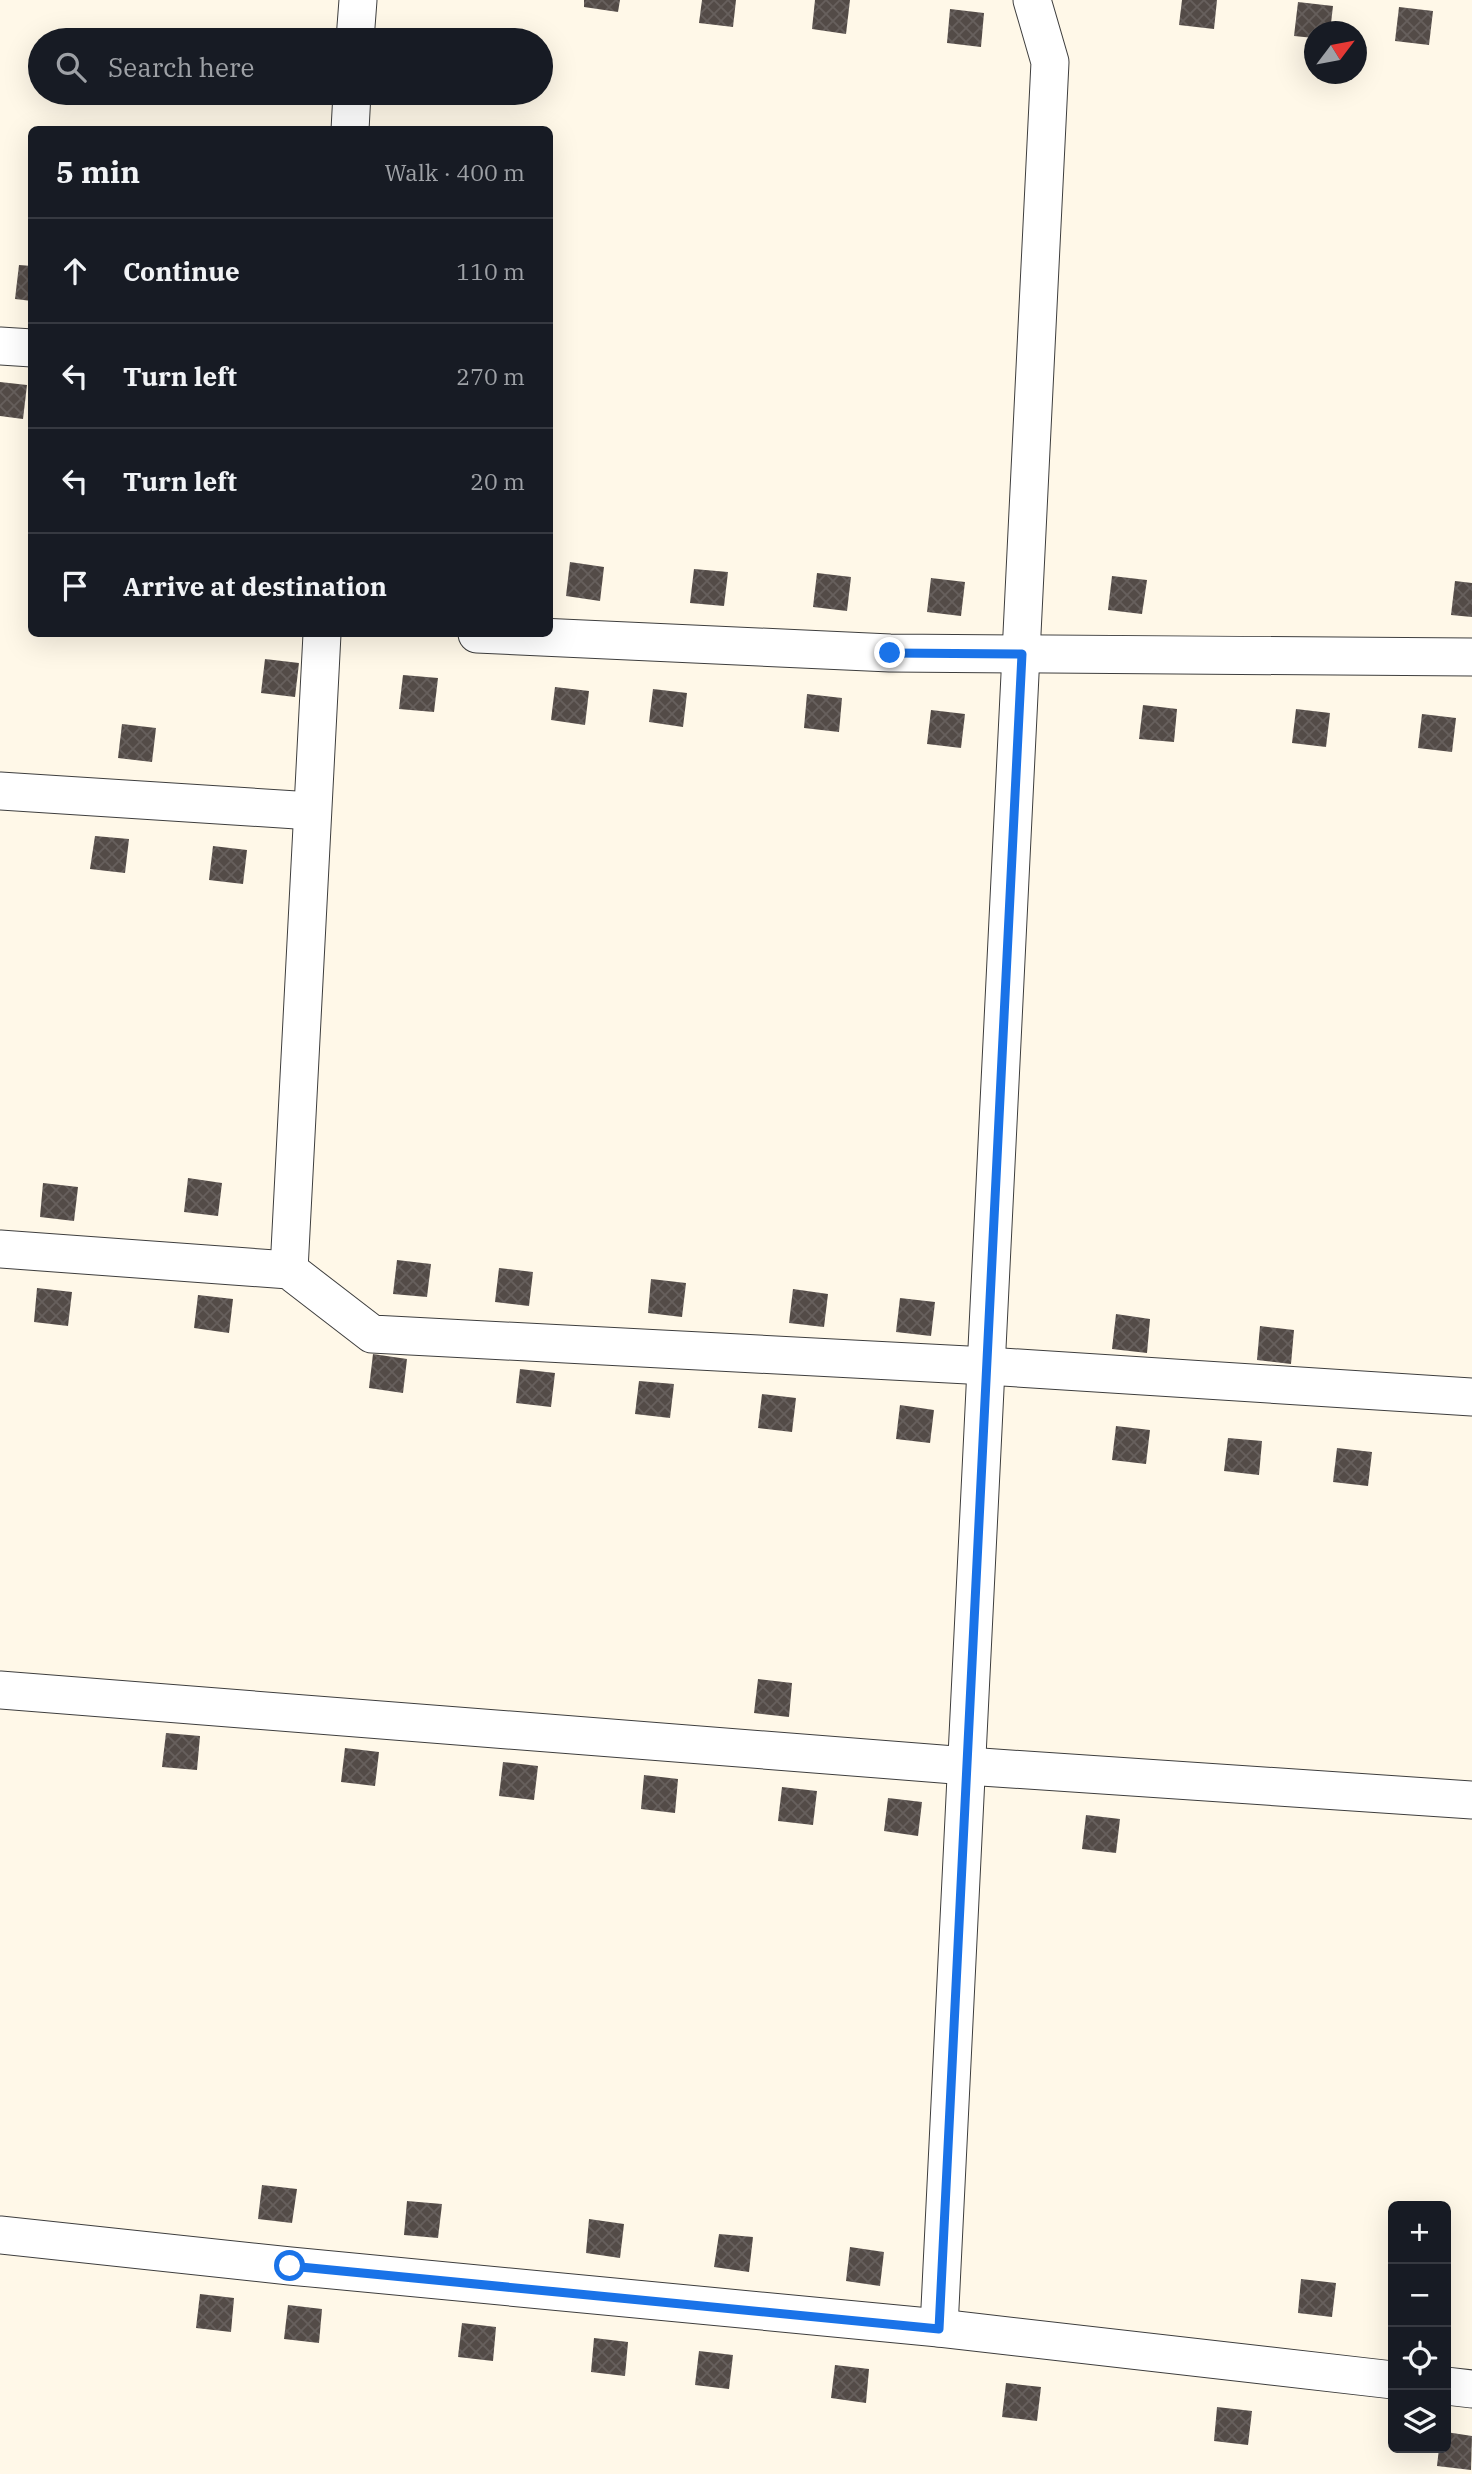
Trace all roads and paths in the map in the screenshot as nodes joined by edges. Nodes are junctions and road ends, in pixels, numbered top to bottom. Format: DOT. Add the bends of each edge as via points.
graph roads {
  1 [pos="358,0"];
  2 [pos="1032,0"];
  3 [pos="356,28"];
  4 [pos="351,105"];
  5 [pos="350,126"];
  6 [pos="0,346"];
  7 [pos="28,348"];
  8 [pos="322,637"];
  9 [pos="542,637"];
  10 [pos="1022,654"];
  11 [pos="1472,657"];
  12 [pos="0,791"];
  13 [pos="312,811"];
  14 [pos="0,1249"];
  15 [pos="289,1270"];
  16 [pos="987,1366"];
  17 [pos="1472,1397"];
  18 [pos="0,1690"];
  19 [pos="967,1766"];
  20 [pos="1472,1800"];
  21 [pos="0,2235"];
  22 [pos="939,2329"];
  23 [pos="1388,2380"];
  24 [pos="1451,2387"];
  25 [pos="1472,2389"];
  1 -- 3 [label="street"];
  2 -- 10 [label="street" via="1050,62"];
  4 -- 5 [label="street"];
  6 -- 7 [label="street"];
  8 -- 13 [label="street"];
  9 -- 10 [label="street" via="890,653"];
  10 -- 11 [label="street"];
  10 -- 16 [label="street"];
  12 -- 13 [label="street"];
  13 -- 15 [label="street"];
  14 -- 15 [label="street"];
  15 -- 16 [label="street" via="373,1334"];
  16 -- 17 [label="street"];
  16 -- 19 [label="street"];
  18 -- 19 [label="street"];
  19 -- 20 [label="street"];
  19 -- 22 [label="street"];
  21 -- 22 [label="street"];
  22 -- 23 [label="street"];
  24 -- 25 [label="street"];
}
